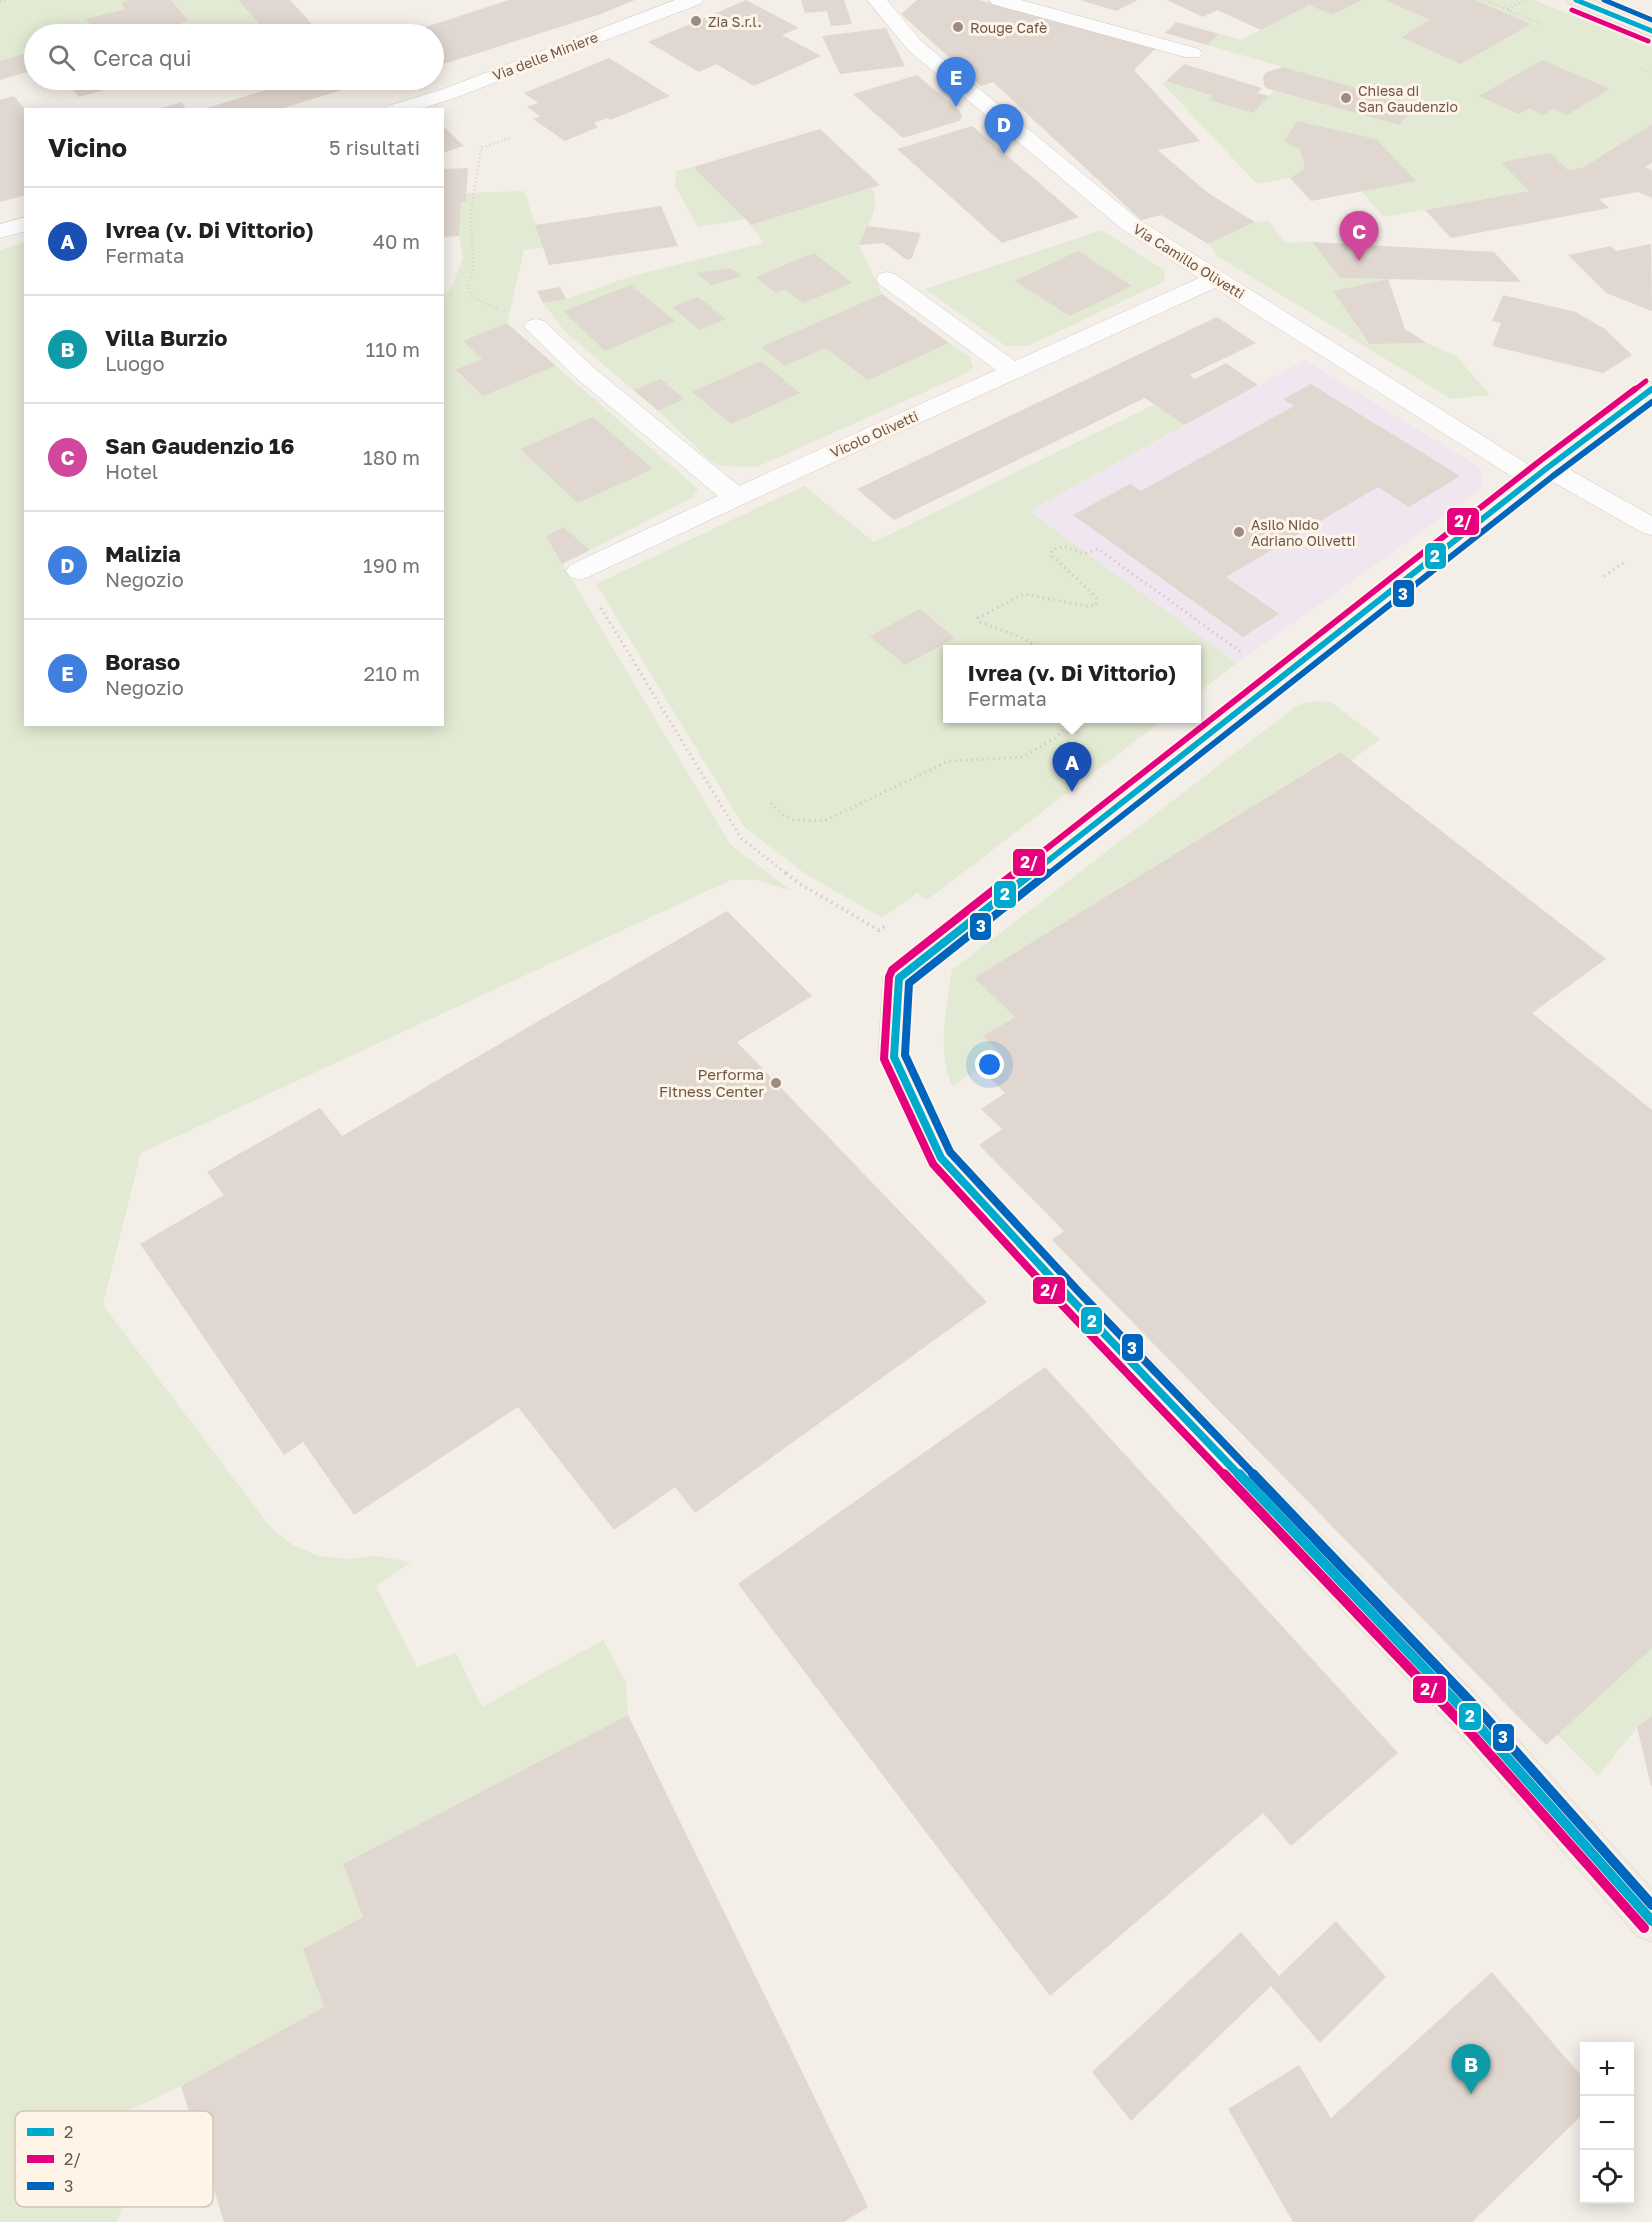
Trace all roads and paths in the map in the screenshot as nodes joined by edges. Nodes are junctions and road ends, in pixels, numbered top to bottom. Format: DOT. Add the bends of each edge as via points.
graph roads {
  1 [pos="6,0"];
  2 [pos="693,0"];
  3 [pos="877,0"];
  4 [pos="999,0"];
  5 [pos="1485,0"];
  6 [pos="1526,0"];
  7 [pos="1576,0"];
  8 [pos="0,1"];
  9 [pos="1508,10"];
  10 [pos="1547,27"];
  11 [pos="1652,31"];
  12 [pos="1192,52"];
  13 [pos="401,108"];
  14 [pos="510,138"];
  15 [pos="24,225"];
  16 [pos="0,231"];
  17 [pos="1216,278"];
  18 [pos="887,279"];
  19 [pos="536,326"];
  20 [pos="1013,371"];
  21 [pos="1652,389"];
  22 [pos="1541,473"];
  23 [pos="736,497"];
  24 [pos="1652,527"];
  25 [pos="579,571"];
  26 [pos="1034,645"];
  27 [pos="1279,679"];
  28 [pos="1064,723"];
  29 [pos="771,802"];
  30 [pos="888,924"];
  31 [pos="1652,1921"];
  1 -- 8 [label="path"];
  2 -- 13 [label="street, Via delle Miniere"];
  3 -- 17 [label="street, Via Camillo Olivetti" via="915,46 1130,224"];
  4 -- 12 [label="street"];
  5 -- 9 [label="path"];
  6 -- 9 [label="path"];
  7 -- 11 [label="main road"];
  9 -- 10 [label="path"];
  14 -- 19 [label="path" via="481,148 471,210 473,269 468,285 472,297"];
  15 -- 16 [label="street"];
  17 -- 20 [label="street, Vicolo Olivetti"];
  17 -- 22 [label="street, Via Camillo Olivetti"];
  18 -- 20 [label="street"];
  19 -- 23 [label="street" via="585,373"];
  20 -- 23 [label="street, Vicolo Olivetti"];
  21 -- 22 [label="main road"];
  22 -- 24 [label="street, Via Camillo Olivetti"];
  22 -- 27 [label="main road"];
  23 -- 25 [label="street, Vicolo Olivetti"];
  25 -- 30 [label="path" via="741,838 830,902 879,930"];
  26 -- 27 [label="path" via="978,618 1023,594 1096,605 1093,594 1051,555 1057,547 1080,554 1098,549"];
  27 -- 31 [label="main road" via="899,978 894,1057 941,1158 1478,1724"];
  28 -- 29 [label="path" via="1060,734 1027,756 949,761 824,821 804,823 789,819 777,812"];
}
